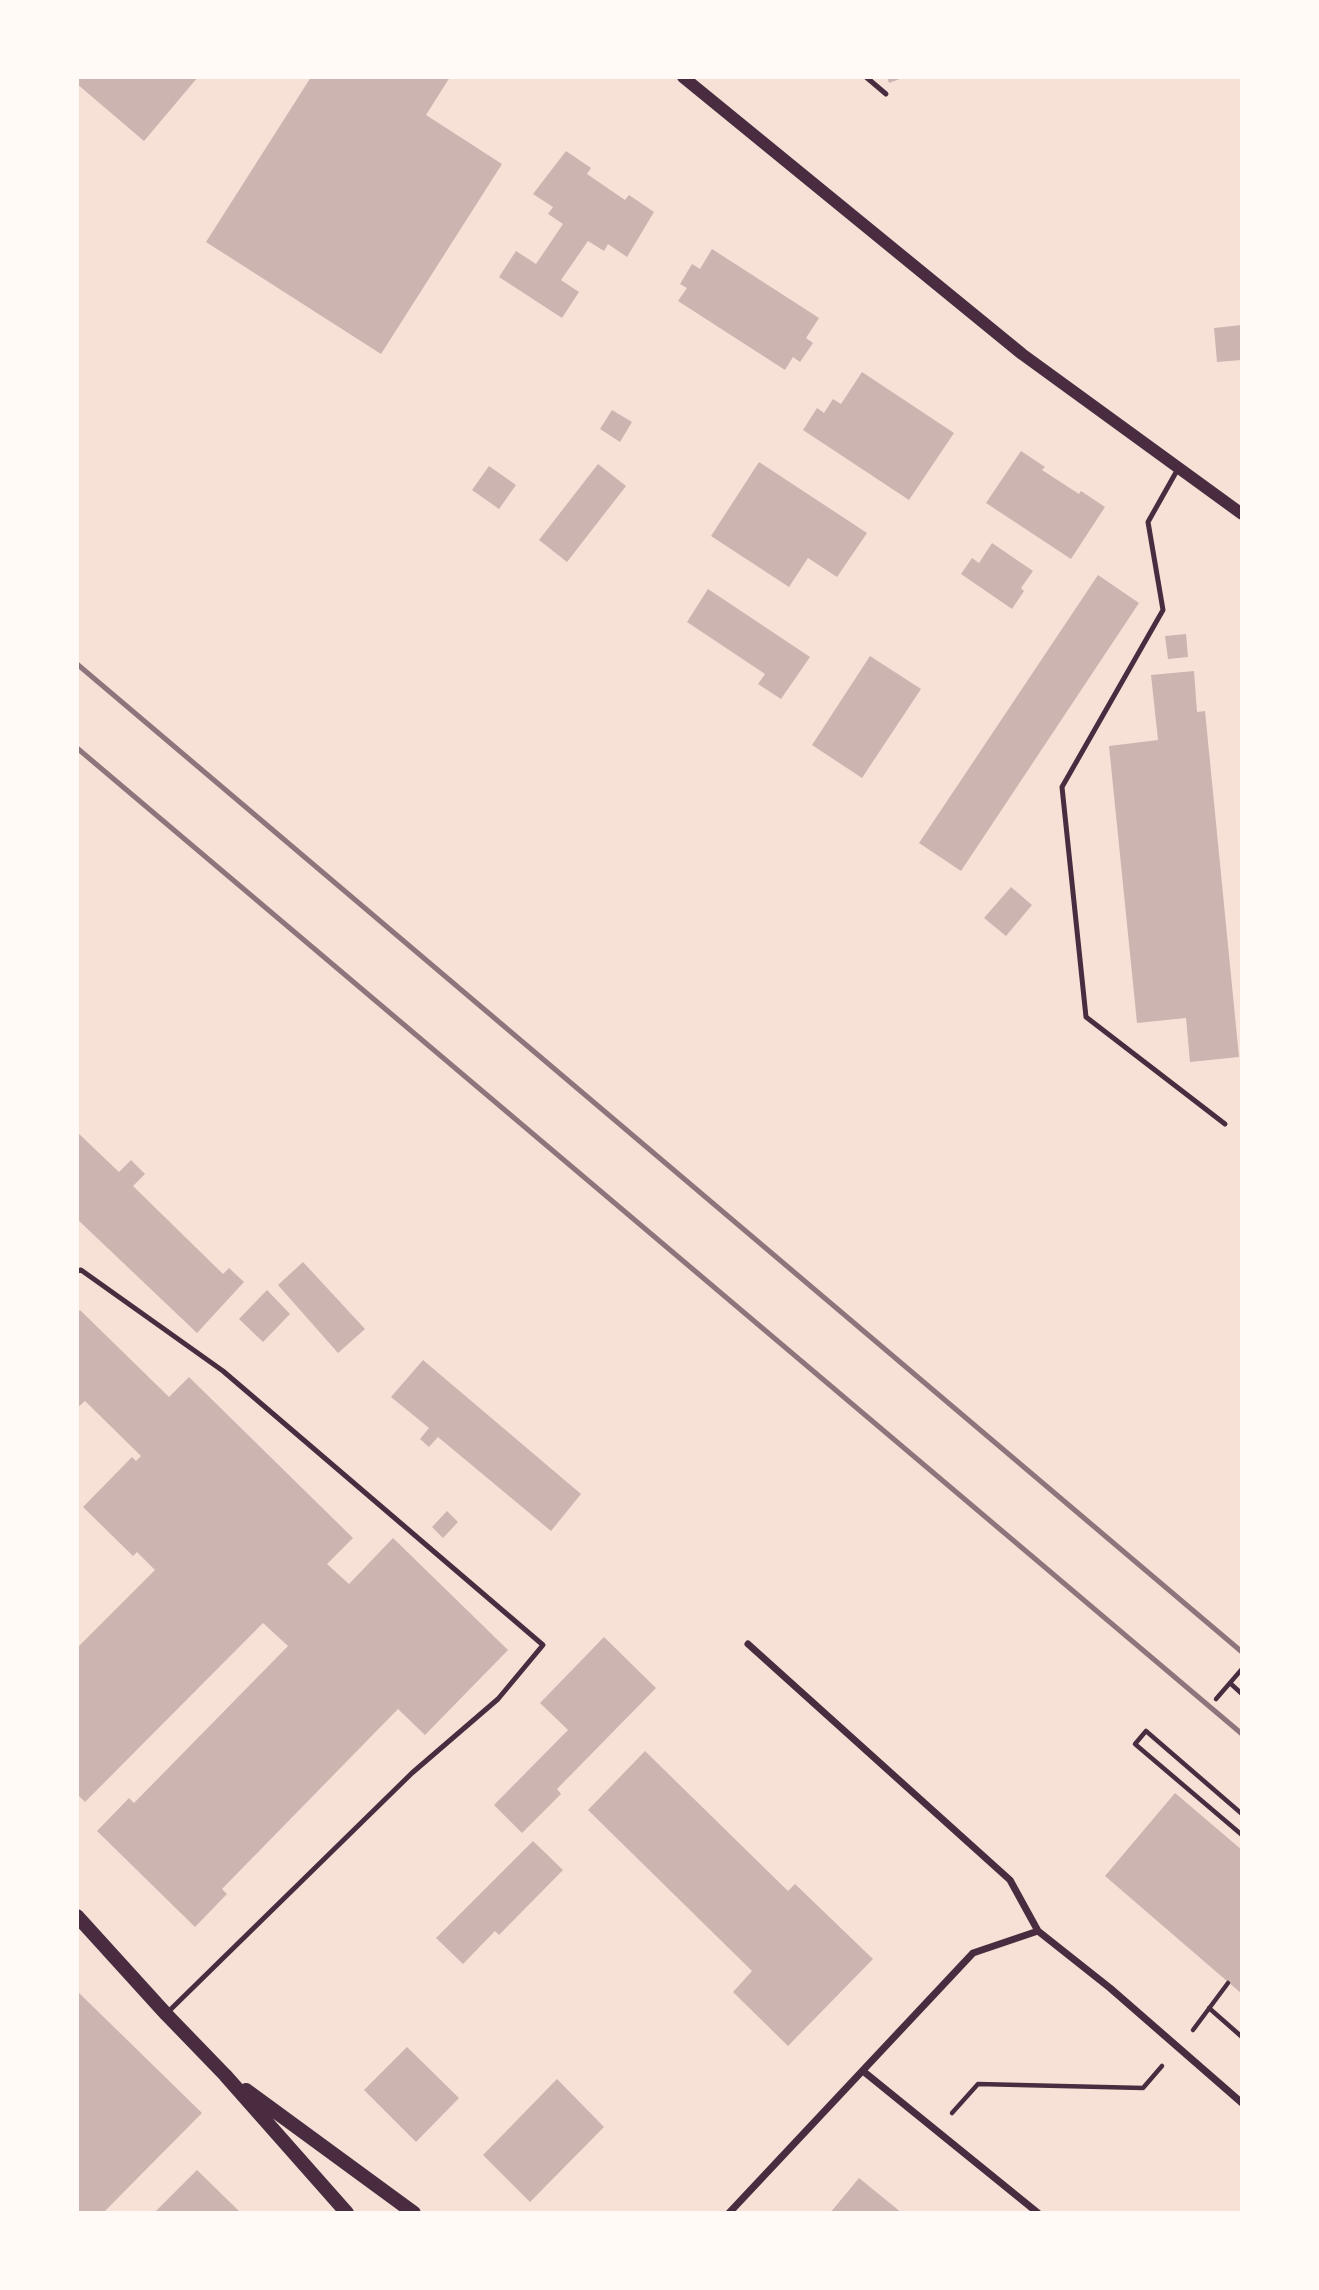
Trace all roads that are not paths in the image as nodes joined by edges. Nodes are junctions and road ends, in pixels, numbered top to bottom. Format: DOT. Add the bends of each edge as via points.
graph roads {
  1 [pos="683,77"];
  2 [pos="866,77"];
  3 [pos="886,94"];
  4 [pos="1179,467"];
  5 [pos="1242,514"];
  6 [pos="1226,1124"];
  7 [pos="77,1271"];
  8 [pos="748,1644"];
  9 [pos="77,1916"];
  10 [pos="1038,1931"];
  11 [pos="166,2014"];
  12 [pos="863,2071"];
  13 [pos="225,2075"];
  14 [pos="1242,2103"];
  15 [pos="347,2213"];
  16 [pos="414,2213"];
  17 [pos="729,2213"];
  18 [pos="1038,2213"];
  1 -- 4 [label="street" via="1022,354"];
  2 -- 3 [label="lane"];
  4 -- 5 [label="street"];
  4 -- 6 [label="lane" via="1148,522 1163,610 1062,786 1086,1017"];
  7 -- 11 [label="lane" via="223,1371 543,1644 498,1699 412,1773"];
  8 -- 10 [label="street" via="1010,1880"];
  9 -- 11 [label="main road"];
  10 -- 12 [label="street" via="973,1953"];
  10 -- 14 [label="street"];
  11 -- 13 [label="main road"];
  12 -- 17 [label="street"];
  12 -- 18 [label="street"];
  13 -- 15 [label="main road"];
  13 -- 16 [label="main road"];
}
